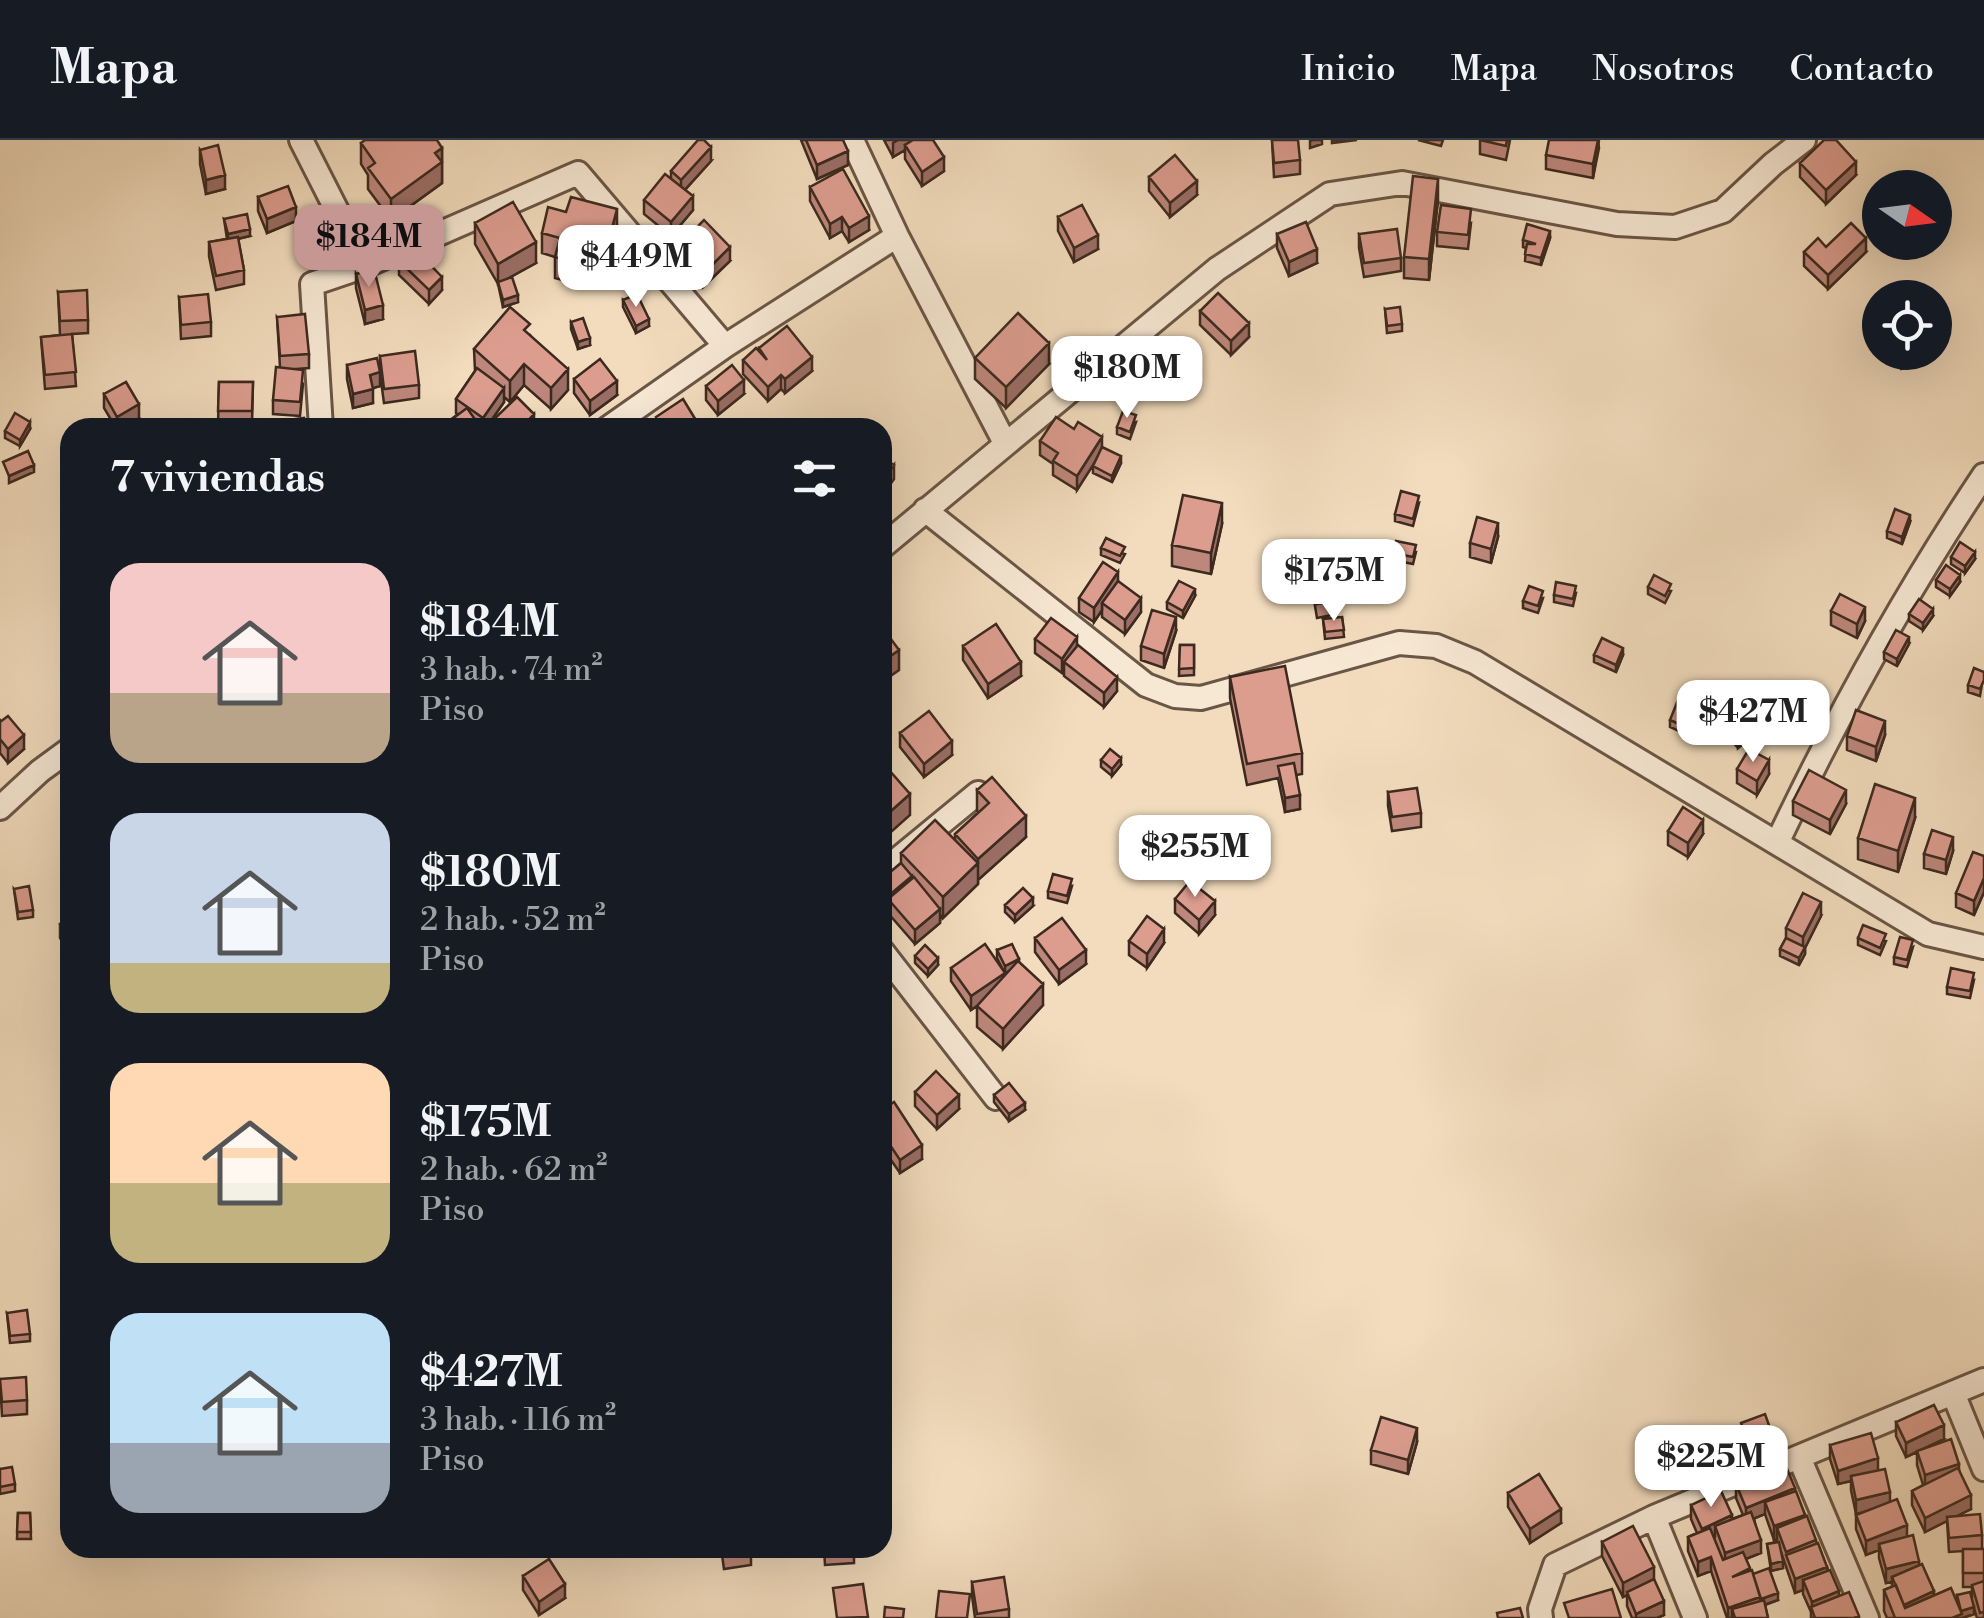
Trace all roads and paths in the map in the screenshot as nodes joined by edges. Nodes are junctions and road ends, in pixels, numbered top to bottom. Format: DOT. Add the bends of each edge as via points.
graph roads {
  1 [pos="301,140"];
  2 [pos="852,140"];
  3 [pos="1804,140"];
  4 [pos="898,236"];
  5 [pos="364,266"];
  6 [pos="725,346"];
  7 [pos="321,418"];
  8 [pos="622,418"];
  9 [pos="1005,443"];
  10 [pos="1984,475"];
  11 [pos="926,510"];
  12 [pos="892,539"];
  13 [pos="60,756"];
  14 [pos="978,793"];
  15 [pos="0,808"];
  16 [pos="1777,844"];
  17 [pos="892,864"];
  18 [pos="1984,946"];
  19 [pos="892,964"];
  20 [pos="996,1098"];
  21 [pos="1984,1380"];
  22 [pos="1953,1393"];
  23 [pos="1799,1456"];
  24 [pos="1984,1468"];
  25 [pos="1654,1517"];
  26 [pos="1542,1618"];
  27 [pos="1695,1618"];
  28 [pos="1867,1618"];
  1 -- 5 [label="street"];
  2 -- 4 [label="street"];
  3 -- 9 [label="street" via="1723,211 1674,226 1616,224 1402,182 1330,194 1218,268"];
  4 -- 6 [label="street"];
  4 -- 9 [label="street"];
  5 -- 6 [label="street" via="578,173"];
  5 -- 7 [label="street" via="312,284"];
  6 -- 8 [label="street"];
  9 -- 11 [label="street"];
  10 -- 16 [label="street" via="1925,563"];
  11 -- 12 [label="street"];
  11 -- 16 [label="street" via="1146,685 1202,698 1399,642 1436,646 1476,662"];
  13 -- 15 [label="street"];
  14 -- 17 [label="street"];
  16 -- 18 [label="street" via="1928,934"];
  19 -- 20 [label="street"];
  21 -- 22 [label="street"];
  22 -- 23 [label="street"];
  22 -- 24 [label="street"];
  23 -- 25 [label="street"];
  23 -- 28 [label="street"];
  25 -- 26 [label="street" via="1555,1565"];
  25 -- 27 [label="street"];
}
